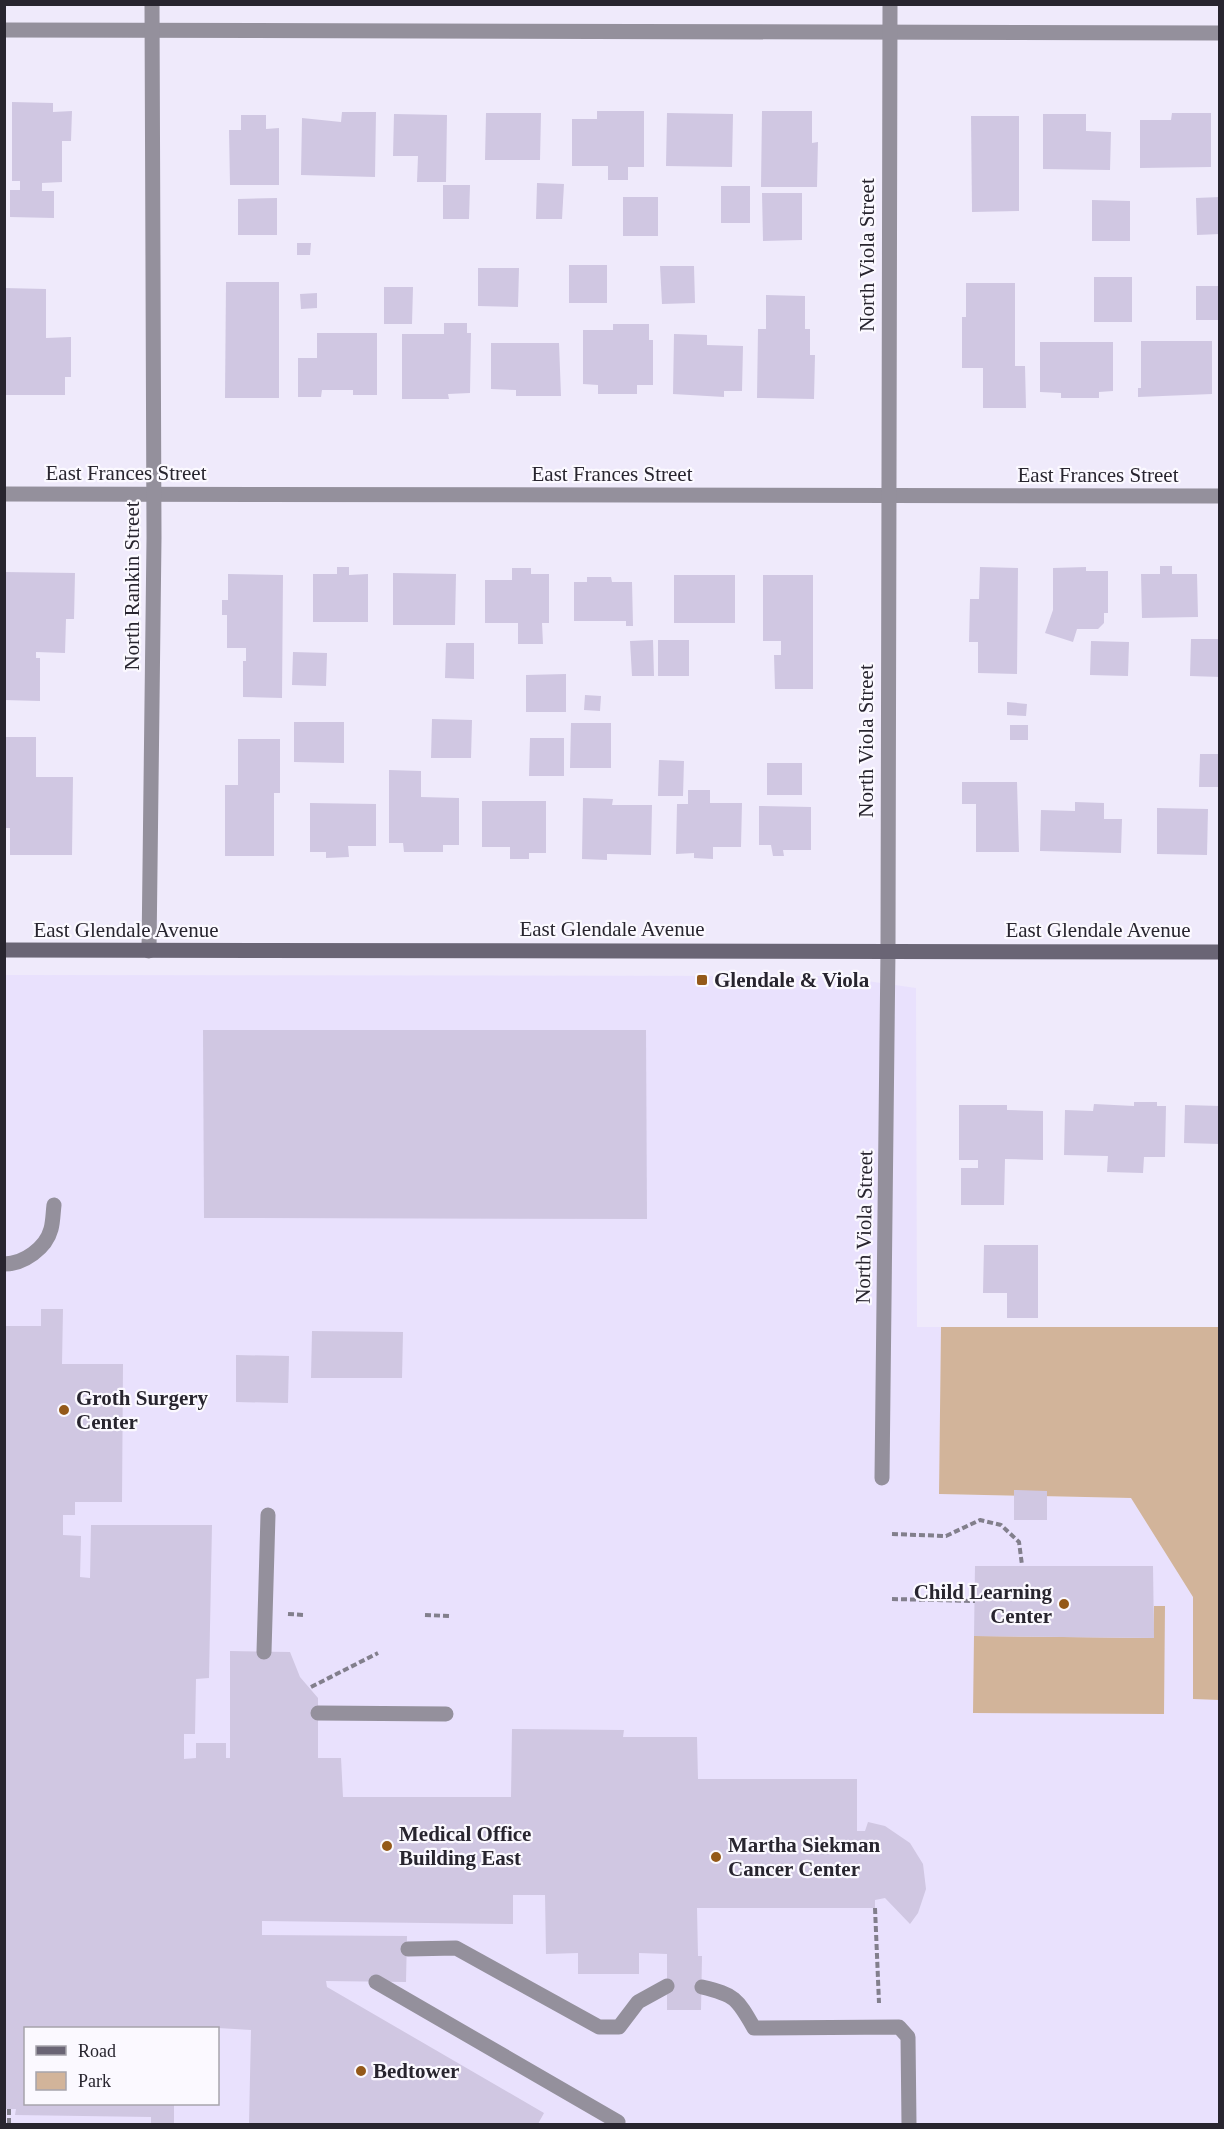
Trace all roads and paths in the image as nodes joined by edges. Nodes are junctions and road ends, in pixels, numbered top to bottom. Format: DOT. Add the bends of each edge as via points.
graph roads {
  1 [pos="152,4"];
  2 [pos="890,4"];
  3 [pos="152,29"];
  4 [pos="4,30"];
  5 [pos="890,33"];
  6 [pos="1220,33"];
  7 [pos="4,494"];
  8 [pos="154,495"];
  9 [pos="887,495"];
  10 [pos="1220,496"];
  11 [pos="4,950"];
  12 [pos="888,950"];
  13 [pos="149,951"];
  14 [pos="1220,952"];
  15 [pos="54,1205"];
  16 [pos="4,1264"];
  17 [pos="882,1478"];
  18 [pos="268,1515"];
  19 [pos="892,1534"];
  20 [pos="1022,1566"];
  21 [pos="892,1599"];
  22 [pos="975,1601"];
  23 [pos="425,1615"];
  24 [pos="449,1616"];
  25 [pos="264,1652"];
  26 [pos="378,1653"];
  27 [pos="308,1689"];
  28 [pos="318,1713"];
  29 [pos="446,1714"];
  30 [pos="875,1908"];
  31 [pos="408,1948"];
  32 [pos="376,1982"];
  33 [pos="668,1986"];
  34 [pos="702,1987"];
  35 [pos="880,2026"];
  36 [pos="9,2109"];
  37 [pos="618,2122"];
  38 [pos="9,2124"];
  39 [pos="909,2124"];
  1 -- 3 [label="street, North Rankin Street"];
  2 -- 5 [label="street, North Viola Street"];
  3 -- 4 [label="street"];
  3 -- 5 [label="street"];
  3 -- 8 [label="street, North Rankin Street"];
  5 -- 6 [label="street"];
  5 -- 9 [label="street, North Viola Street"];
  7 -- 8 [label="street, East Frances Street"];
  8 -- 9 [label="street, East Frances Street"];
  8 -- 13 [label="street, North Rankin Street"];
  9 -- 10 [label="street, East Frances Street"];
  9 -- 12 [label="street, North Viola Street"];
  11 -- 13 [label="street, East Glendale Avenue"];
  12 -- 13 [label="street, East Glendale Avenue"];
  12 -- 14 [label="street, East Glendale Avenue"];
  12 -- 17 [label="street, North Viola Street"];
  15 -- 16 [label="street" via="51,1230 39,1250"];
  18 -- 25 [label="street"];
  19 -- 20 [label="path" via="946,1536 980,1520 1001,1525 1019,1542"];
  21 -- 22 [label="path"];
  23 -- 24 [label="path"];
  26 -- 27 [label="path"];
  28 -- 29 [label="street"];
  30 -- 35 [label="path"];
  31 -- 33 [label="street" via="456,1948 599,2027 619,2027 638,2002"];
  32 -- 37 [label="street"];
  34 -- 35 [label="street" via="730,1994 754,2028"];
  35 -- 39 [label="street" via="899,2027 908,2037"];
  36 -- 38 [label="path"];
}
